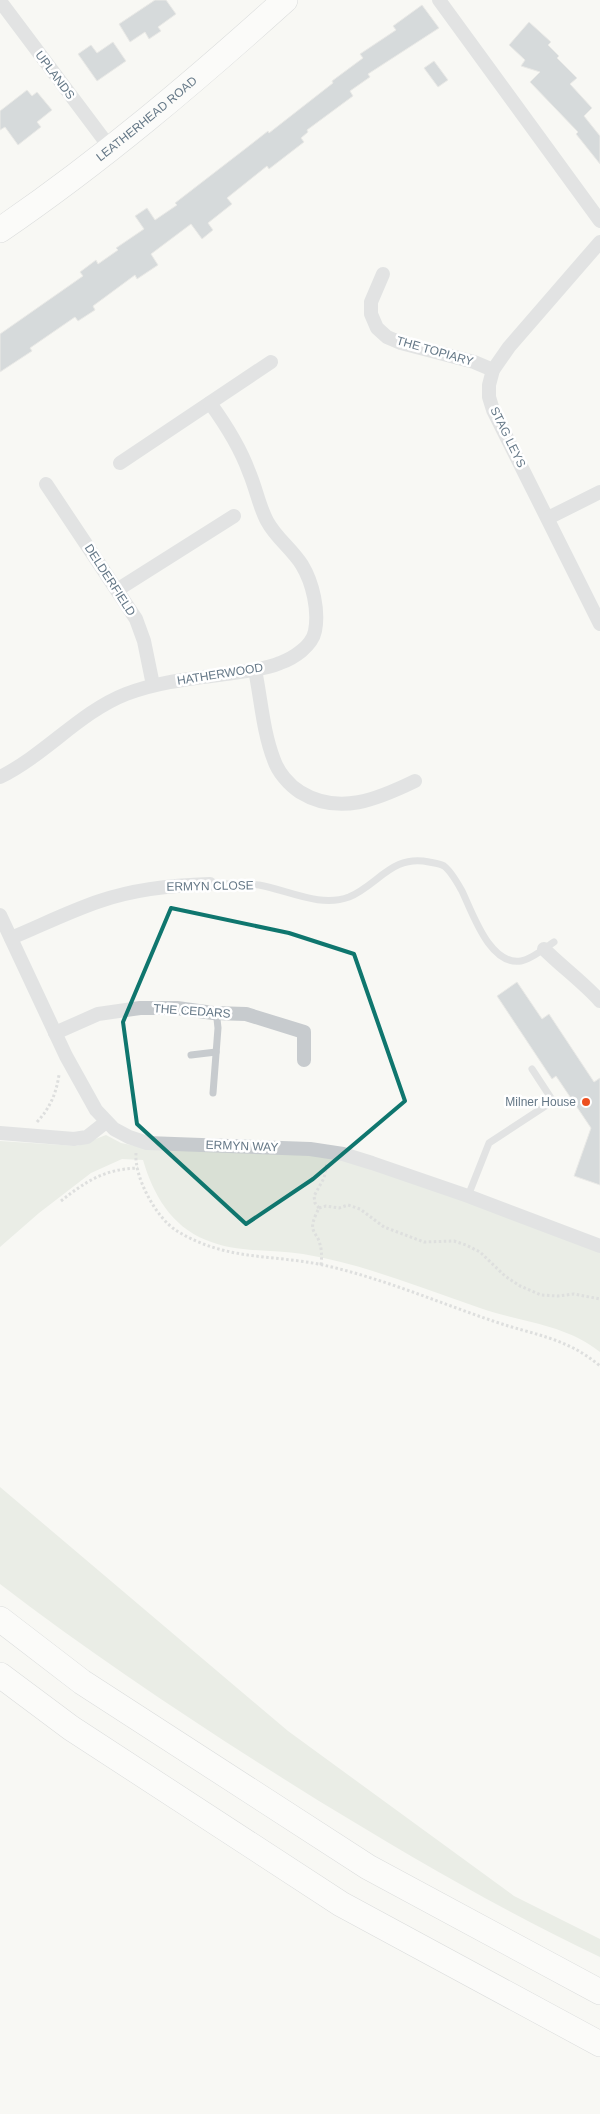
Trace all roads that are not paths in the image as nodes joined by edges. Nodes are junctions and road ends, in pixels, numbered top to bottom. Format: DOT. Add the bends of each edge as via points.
graph roads {
  1 [pos="285,0"];
  2 [pos="438,0"];
  3 [pos="0,1"];
  4 [pos="111,149"];
  5 [pos="600,221"];
  6 [pos="0,230"];
  7 [pos="600,242"];
  8 [pos="383,274"];
  9 [pos="271,362"];
  10 [pos="493,370"];
  11 [pos="210,403"];
  12 [pos="120,463"];
  13 [pos="46,484"];
  14 [pos="600,492"];
  15 [pos="234,516"];
  16 [pos="548,518"];
  17 [pos="117,590"];
  18 [pos="600,624"];
  19 [pos="256,670"];
  20 [pos="153,685"];
  21 [pos="0,777"];
  22 [pos="415,780"];
  23 [pos="210,884"];
  24 [pos="0,915"];
  25 [pos="11,938"];
  26 [pos="549,946"];
  27 [pos="600,1001"];
  28 [pos="213,1013"];
  29 [pos="54,1033"];
  30 [pos="216,1052"];
  31 [pos="191,1055"];
  32 [pos="304,1060"];
  33 [pos="532,1069"];
  34 [pos="213,1093"];
  35 [pos="106,1122"];
  36 [pos="6,1133"];
  37 [pos="468,1196"];
  38 [pos="600,1246"];
  39 [pos="0,1619"];
  40 [pos="0,1675"];
  41 [pos="600,1992"];
  42 [pos="600,2044"];
  1 -- 4 [label="highway, LEATHERHEAD ROAD"];
  2 -- 5 [label="street"];
  3 -- 4 [label="street, UPLANDS"];
  4 -- 6 [label="highway, LEATHERHEAD ROAD"];
  7 -- 10 [label="street, STAG LEYS" via="508,347"];
  8 -- 10 [label="street, THE TOPIARY" via="371,302 371,314 377,328 387,337"];
  9 -- 11 [label="street"];
  10 -- 16 [label="street, STAG LEYS" via="489,397 493,410"];
  11 -- 12 [label="street"];
  11 -- 19 [label="street, HATHERWOOD" via="229,429 242,455 267,522 302,565 315,596 315,632 306,646 279,664"];
  13 -- 17 [label="street, DELDERFIELD"];
  14 -- 16 [label="street"];
  15 -- 17 [label="street"];
  16 -- 18 [label="street, STAG LEYS"];
  17 -- 20 [label="street, DELDERFIELD" via="136,619"];
  19 -- 20 [label="street, HATHERWOOD"];
  19 -- 22 [label="street" via="268,743 274,762 292,787 310,798 331,804 350,804 388,794"];
  20 -- 21 [label="street, HATHERWOOD" via="100,708 36,756"];
  23 -- 25 [label="street, ERMYN CLOSE" via="126,893"];
  23 -- 26 [label="lane, ERMYN CLOSE" via="258,885 329,900 354,894 403,862 424,861 444,866 458,884 491,948 501,958 510,962 523,961"];
  24 -- 25 [label="street, ERMYN WAY"];
  25 -- 29 [label="street, ERMYN WAY"];
  26 -- 27 [label="street" via="560,964"];
  28 -- 29 [label="street, THE CEDARS" via="177,1008 112,1011"];
  28 -- 30 [label="lane" via="218,1028"];
  28 -- 32 [label="street, THE CEDARS" via="246,1014 304,1032"];
  29 -- 35 [label="street, ERMYN WAY" via="96,1110"];
  30 -- 31 [label="lane"];
  30 -- 34 [label="lane"];
  33 -- 37 [label="lane" via="552,1098 550,1103 489,1144"];
  35 -- 36 [label="street" via="87,1137 74,1139"];
  35 -- 37 [label="street, ERMYN WAY" via="129,1137 147,1143 327,1151 372,1162"];
  37 -- 38 [label="street, ERMYN WAY"];
  39 -- 41 [label="highway" via="82,1682 368,1867"];
  40 -- 42 [label="highway" via="71,1728 341,1904"];
}
